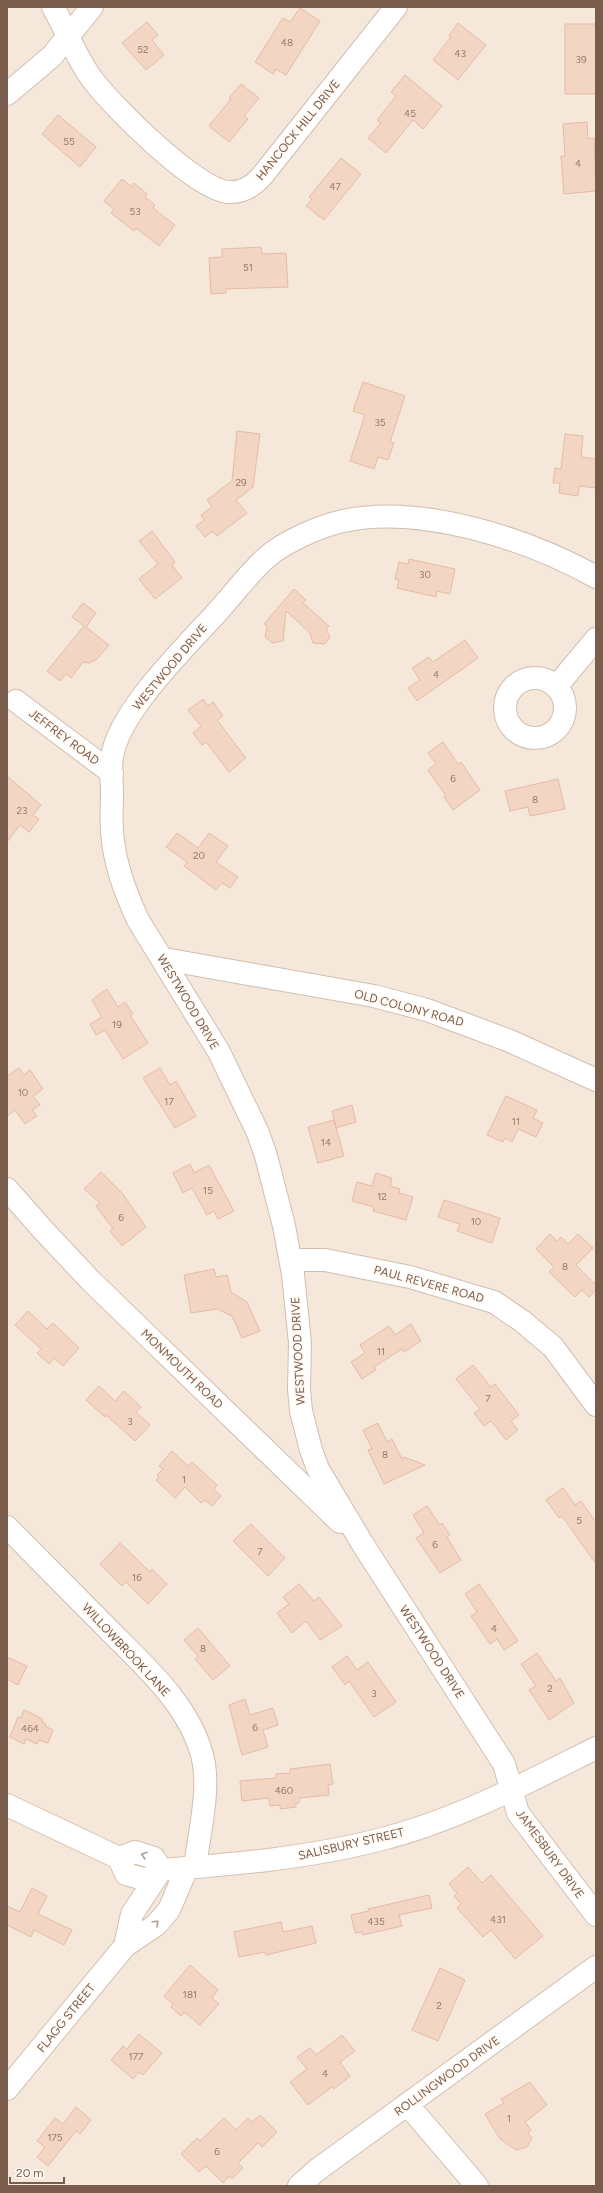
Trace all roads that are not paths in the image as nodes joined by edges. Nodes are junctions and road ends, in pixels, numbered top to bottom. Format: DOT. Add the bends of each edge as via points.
graph roads {
  1 [pos="53,7"];
  2 [pos="92,7"];
  3 [pos="396,7"];
  4 [pos="69,36"];
  5 [pos="7,94"];
  6 [pos="596,577"];
  7 [pos="596,639"];
  8 [pos="556,687"];
  9 [pos="16,700"];
  10 [pos="112,773"];
  11 [pos="164,960"];
  12 [pos="596,1080"];
  13 [pos="7,1189"];
  14 [pos="291,1260"];
  15 [pos="596,1405"];
  16 [pos="7,1527"];
  17 [pos="362,1543"];
  18 [pos="596,1748"];
  19 [pos="511,1789"];
  20 [pos="7,1805"];
  21 [pos="191,1867"];
  22 [pos="161,1870"];
  23 [pos="596,1915"];
  24 [pos="125,1946"];
  25 [pos="596,1967"];
  26 [pos="7,2089"];
  27 [pos="407,2104"];
  28 [pos="299,2186"];
  29 [pos="477,2186"];
  1 -- 4 [label="street, HANCOCK HILL DRIVE"];
  2 -- 4 [label="street"];
  3 -- 4 [label="street, HANCOCK HILL DRIVE" via="262,176 249,188 234,192 218,189 198,177 135,125 91,77"];
  4 -- 5 [label="street" via="52,56"];
  6 -- 10 [label="street, WESTWOOD DRIVE" via="565,560 523,544 432,521 381,516 342,521 320,527 267,556 157,680 122,727 112,757"];
  7 -- 8 [label="street"];
  9 -- 10 [label="street, JEFFREY ROAD"];
  10 -- 11 [label="street, WESTWOOD DRIVE" via="112,833 120,876 138,920"];
  11 -- 12 [label="street, OLD COLONY ROAD" via="374,996 427,1010 510,1041"];
  11 -- 14 [label="street, WESTWOOD DRIVE" via="219,1052 258,1133 276,1192"];
  13 -- 17 [label="street, MONMOUTH ROAD" via="91,1281"];
  14 -- 15 [label="street, PAUL REVERE ROAD" via="325,1260 410,1277 494,1302 553,1347"];
  14 -- 17 [label="street, WESTWOOD DRIVE" via="300,1343 300,1389 305,1431 328,1488"];
  16 -- 21 [label="street, WILLOWBROOK LANE" via="155,1678 188,1722 199,1745 204,1769 204,1794"];
  17 -- 19 [label="street, WESTWOOD DRIVE" via="504,1764"];
  18 -- 19 [label="street, SALISBURY STREET"];
  19 -- 21 [label="street, SALISBURY STREET" via="427,1825 383,1839 303,1855"];
  19 -- 23 [label="street, JAMESBURY DRIVE" via="518,1813"];
  20 -- 22 [label="street, SALISBURY STREET" via="119,1858 126,1874 147,1880"];
  21 -- 22 [label="street, SALISBURY STREET"];
  24 -- 21 [label="street, FLAGG STREET, one-way" via="156,1925 169,1910"];
  22 -- 24 [label="street, FLAGG STREET" via="132,1914"];
  24 -- 26 [label="street, FLAGG STREET"];
  25 -- 27 [label="street, ROLLINGWOOD DRIVE"];
  27 -- 28 [label="street, ROLLINGWOOD DRIVE"];
  27 -- 29 [label="street"];
}
